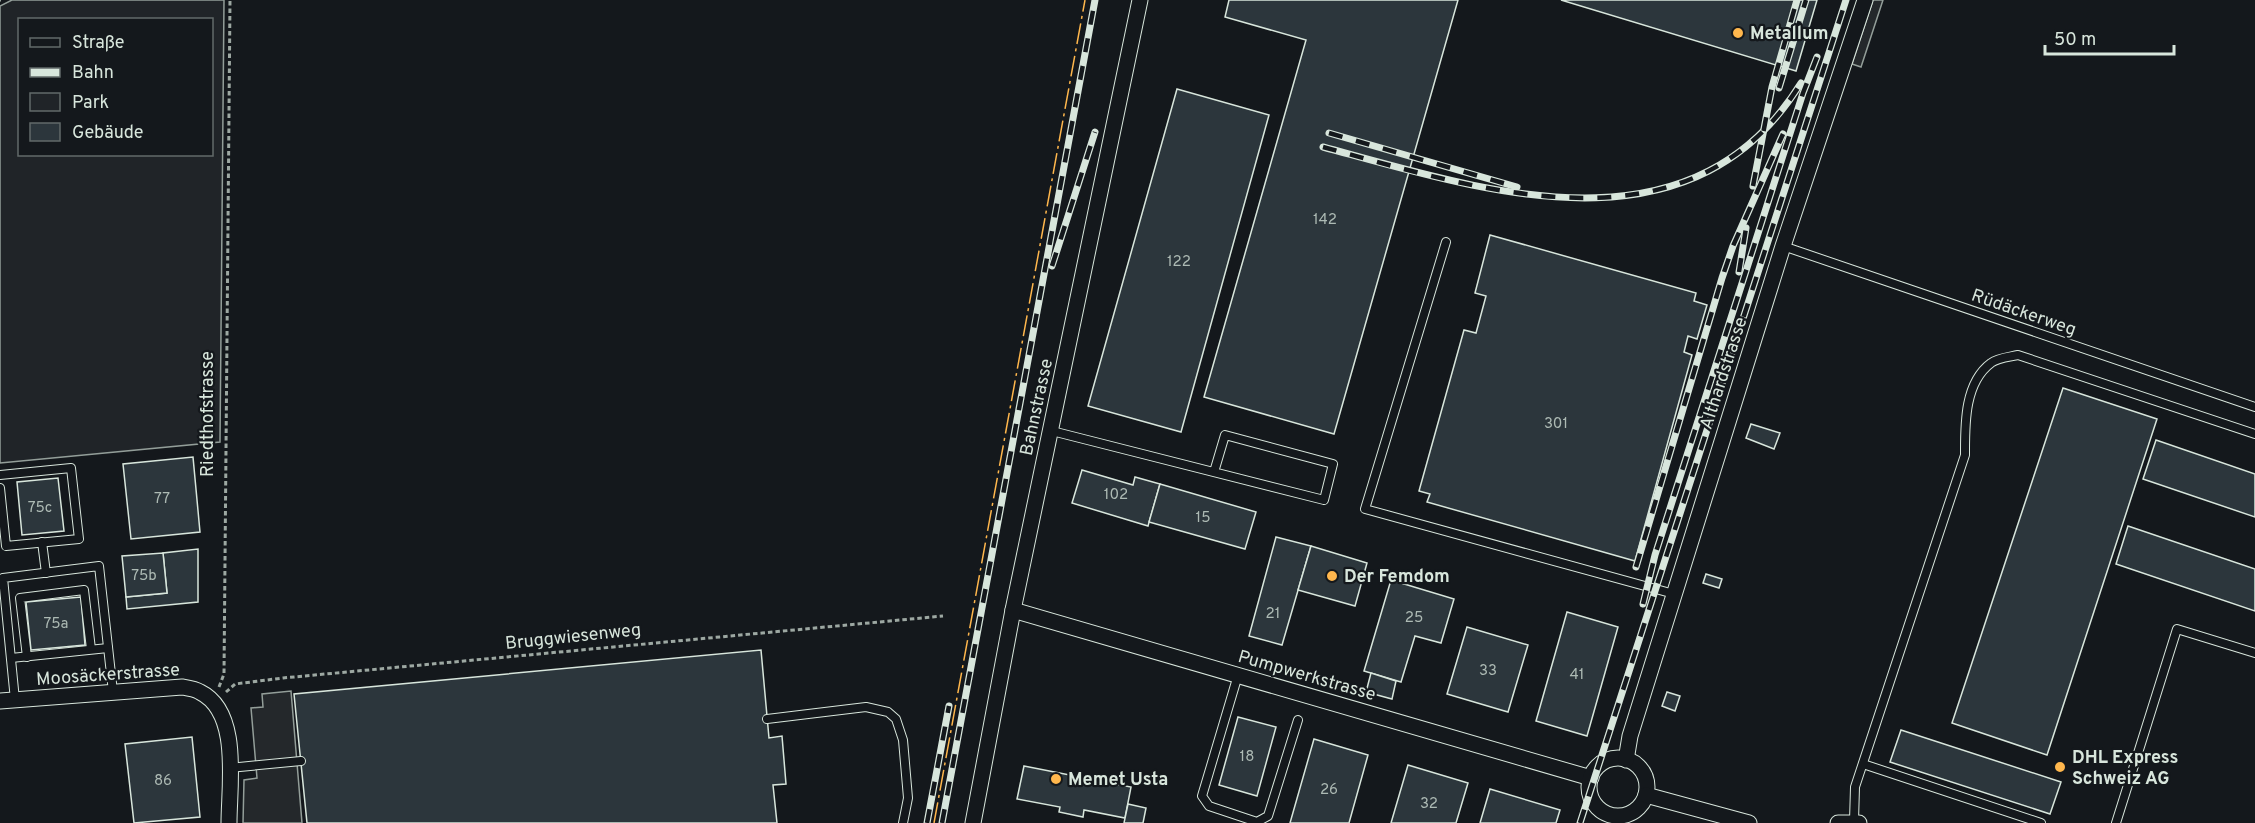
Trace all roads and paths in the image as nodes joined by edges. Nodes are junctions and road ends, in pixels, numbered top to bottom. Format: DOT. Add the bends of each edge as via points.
graph roads {
  1 [pos="230,0"];
  2 [pos="1140,0"];
  3 [pos="1865,0"];
  4 [pos="1446,242"];
  5 [pos="1783,246"];
  6 [pos="2255,407"];
  7 [pos="1052,431"];
  8 [pos="2255,434"];
  9 [pos="1214,472"];
  10 [pos="0,475"];
  11 [pos="0,488"];
  12 [pos="42,542"];
  13 [pos="46,573"];
  14 [pos="2,578"];
  15 [pos="1674,594"];
  16 [pos="1012,610"];
  17 [pos="943,615"];
  18 [pos="108,648"];
  19 [pos="91,650"];
  20 [pos="2255,653"];
  21 [pos="27,657"];
  22 [pos="11,658"];
  23 [pos="1238,675"];
  24 [pos="113,692"];
  25 [pos="8,701"];
  26 [pos="213,703"];
  27 [pos="767,719"];
  28 [pos="1298,720"];
  29 [pos="1626,760"];
  30 [pos="301,761"];
  31 [pos="1863,764"];
  32 [pos="229,768"];
  33 [pos="1591,778"];
  34 [pos="1646,795"];
  35 [pos="1604,818"];
  36 [pos="1857,822"];
  37 [pos="229,823"];
  38 [pos="903,823"];
  39 [pos="973,823"];
  40 [pos="1749,823"];
  41 [pos="1838,823"];
  42 [pos="2041,823"];
  43 [pos="2116,823"];
  1 -- 26 [label="path, Riedthofstrasse" via="224,674"];
  2 -- 7 [label="street, Bahnstrasse"];
  3 -- 5 [label="street, Althardstrasse"];
  4 -- 15 [label="lane" via="1365,508"];
  5 -- 6 [label="lane, Rüdäckerweg"];
  5 -- 15 [label="street, Althardstrasse"];
  7 -- 9 [label="lane"];
  7 -- 16 [label="street, Bahnstrasse"];
  8 -- 31 [label="lane" via="2018,354 1992,361 1980,374 1965,414 1965,455"];
  9 -- 9 [label="lane" via="1324,500 1333,464 1225,435"];
  10 -- 12 [label="lane" via="71,468 79,539"];
  11 -- 12 [label="lane" via="6,546"];
  12 -- 13 [label="lane"];
  13 -- 14 [label="lane"];
  13 -- 18 [label="lane" via="99,567"];
  14 -- 22 [label="lane"];
  15 -- 29 [label="street, Althardstrasse"];
  16 -- 23 [label="street, Pumpwerkstrasse"];
  16 -- 39 [label="street, Bahnstrasse"];
  17 -- 26 [label="path, Bruggwiesenweg" via="283,678 235,684"];
  18 -- 19 [label="lane"];
  18 -- 24 [label="lane"];
  19 -- 21 [label="lane"];
  19 -- 21 [label="lane" via="84,590 20,598"];
  20 -- 43 [label="lane" via="2177,629"];
  21 -- 22 [label="lane"];
  22 -- 25 [label="lane"];
  23 -- 28 [label="lane" via="1202,796 1209,806 1257,822 1268,816"];
  23 -- 33 [label="street, Pumpwerkstrasse"];
  24 -- 25 [label="street, Moosäckerstrasse"];
  24 -- 26 [label="street, Moosäckerstrasse" via="182,687 201,692"];
  26 -- 32 [label="street" via="227,727"];
  27 -- 38 [label="lane" via="866,707 888,712 896,719 903,740 908,798"];
  29 -- 33 [label="street" via="1604,762"];
  29 -- 34 [label="street" via="1645,777"];
  30 -- 32 [label="lane"];
  31 -- 36 [label="lane" via="1853,799"];
  31 -- 42 [label="lane"];
  32 -- 37 [label="street"];
  33 -- 35 [label="street" via="1590,793"];
  34 -- 35 [label="street" via="1630,814"];
  34 -- 40 [label="street"];
  36 -- 41 [label="street"];
}
